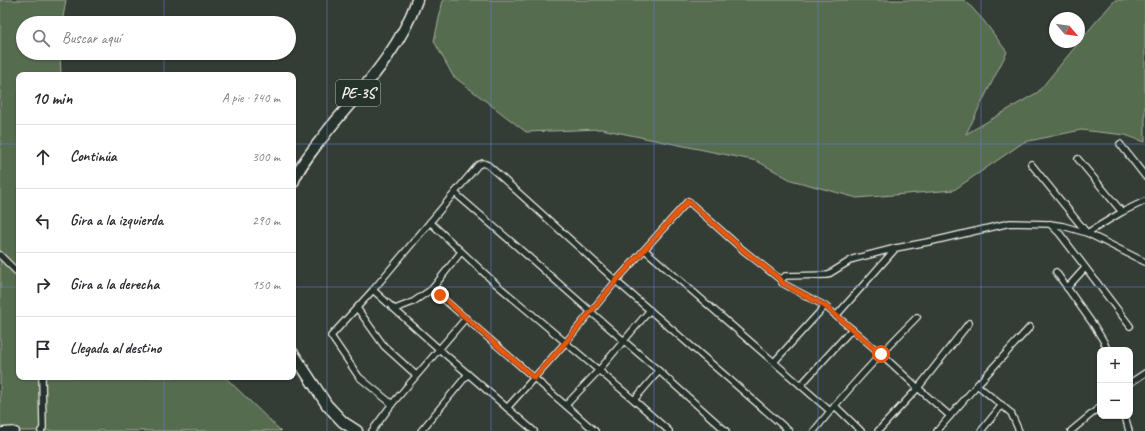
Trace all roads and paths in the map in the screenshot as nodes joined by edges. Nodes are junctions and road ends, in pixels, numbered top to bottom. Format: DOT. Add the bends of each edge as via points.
graph roads {
  1 [pos="417,0"];
  2 [pos="1120,144"];
  3 [pos="1078,159"];
  4 [pos="1032,164"];
  5 [pos="296,176"];
  6 [pos="1145,176"];
  7 [pos="455,193"];
  8 [pos="1145,201"];
  9 [pos="1122,212"];
  10 [pos="430,222"];
  11 [pos="1050,224"];
  12 [pos="1087,233"];
  13 [pos="896,248"];
  14 [pos="645,250"];
  15 [pos="461,252"];
  16 [pos="0,255"];
  17 [pos="1145,262"];
  18 [pos="1086,268"];
  19 [pos="16,271"];
  20 [pos="1056,272"];
  21 [pos="781,280"];
  22 [pos="616,281"];
  23 [pos="1067,288"];
  24 [pos="432,289"];
  25 [pos="373,290"];
  26 [pos="825,306"];
  27 [pos="357,308"];
  28 [pos="395,309"];
  29 [pos="650,310"];
  30 [pos="591,312"];
  31 [pos="836,316"];
  32 [pos="917,317"];
  33 [pos="466,318"];
  34 [pos="969,323"];
  35 [pos="1130,326"];
  36 [pos="1030,328"];
  37 [pos="852,329"];
  38 [pos="624,341"];
  39 [pos="566,342"];
  40 [pos="1106,347"];
  41 [pos="439,349"];
  42 [pos="881,354"];
  43 [pos="296,358"];
  44 [pos="774,362"];
  45 [pos="599,370"];
  46 [pos="660,371"];
  47 [pos="1145,373"];
  48 [pos="468,374"];
  49 [pos="416,375"];
  50 [pos="534,378"];
  51 [pos="42,380"];
  52 [pos="1133,381"];
  53 [pos="801,385"];
  54 [pos="977,385"];
  55 [pos="918,388"];
  56 [pos="634,400"];
  57 [pos="392,404"];
  58 [pos="566,405"];
  59 [pos="1002,405"];
  60 [pos="835,406"];
  61 [pos="507,408"];
  62 [pos="1097,409"];
  63 [pos="830,411"];
  64 [pos="950,416"];
  65 [pos="1126,419"];
  66 [pos="665,430"];
  67 [pos="0,431"];
  68 [pos="16,431"];
  69 [pos="41,431"];
  70 [pos="357,431"];
  71 [pos="372,431"];
  72 [pos="421,431"];
  73 [pos="534,431"];
  74 [pos="595,431"];
  75 [pos="726,431"];
  76 [pos="788,431"];
  77 [pos="814,431"];
  78 [pos="862,431"];
  79 [pos="878,431"];
  80 [pos="937,431"];
  81 [pos="981,431"];
  82 [pos="1019,431"];
  83 [pos="1071,431"];
  84 [pos="1129,431"];
  1 -- 5 [label="highway, PE-3S" via="390,54 324,136"];
  2 -- 6 [label="street"];
  3 -- 9 [label="street"];
  4 -- 12 [label="street"];
  7 -- 10 [label="street"];
  7 -- 22 [label="street" via="478,165 488,165"];
  7 -- 30 [label="street"];
  8 -- 9 [label="street"];
  9 -- 12 [label="street"];
  10 -- 15 [label="street"];
  10 -- 25 [label="street"];
  11 -- 12 [label="street"];
  11 -- 13 [label="street" via="1010,223"];
  11 -- 18 [label="street"];
  12 -- 17 [label="street"];
  13 -- 21 [label="street" via="853,259 827,275 784,276"];
  13 -- 31 [label="street"];
  14 -- 21 [label="street" via="688,201"];
  14 -- 22 [label="street"];
  14 -- 44 [label="street"];
  15 -- 24 [label="street"];
  15 -- 39 [label="street"];
  16 -- 19 [label="street"];
  18 -- 23 [label="street"];
  18 -- 35 [label="street"];
  20 -- 23 [label="street"];
  21 -- 26 [label="street" via="782,283"];
  22 -- 29 [label="street"];
  22 -- 30 [label="street"];
  23 -- 40 [label="street"];
  24 -- 28 [label="street" via="413,302"];
  24 -- 33 [label="street"];
  25 -- 27 [label="street"];
  25 -- 28 [label="street"];
  26 -- 31 [label="street"];
  26 -- 44 [label="street"];
  27 -- 49 [label="street" via="384,346"];
  27 -- 57 [label="street" via="331,336 359,377"];
  28 -- 41 [label="street"];
  29 -- 38 [label="street"];
  29 -- 76 [label="street"];
  30 -- 38 [label="street"];
  30 -- 39 [label="street"];
  31 -- 37 [label="street"];
  32 -- 42 [label="street"];
  33 -- 41 [label="street"];
  33 -- 50 [label="street"];
  34 -- 55 [label="street"];
  36 -- 54 [label="street"];
  37 -- 42 [label="street"];
  37 -- 53 [label="street"];
  38 -- 45 [label="street"];
  38 -- 46 [label="street"];
  39 -- 45 [label="street"];
  39 -- 50 [label="street"];
  41 -- 48 [label="street"];
  41 -- 49 [label="street"];
  42 -- 55 [label="street"];
  42 -- 60 [label="street"];
  43 -- 70 [label="highway" via="327,405"];
  44 -- 53 [label="street"];
  45 -- 56 [label="street"];
  45 -- 58 [label="street"];
  46 -- 56 [label="street"];
  46 -- 75 [label="street"];
  47 -- 52 [label="street"];
  48 -- 61 [label="street"];
  48 -- 72 [label="street"];
  49 -- 57 [label="street"];
  50 -- 58 [label="street"];
  50 -- 61 [label="street"];
  51 -- 69 [label="street"];
  53 -- 63 [label="street"];
  54 -- 59 [label="street"];
  54 -- 64 [label="street"];
  55 -- 64 [label="street"];
  55 -- 79 [label="street"];
  56 -- 66 [label="street"];
  57 -- 71 [label="street"];
  58 -- 74 [label="street"];
  59 -- 81 [label="street"];
  59 -- 82 [label="street" via="1011,413"];
  60 -- 63 [label="street"];
  60 -- 78 [label="street"];
  61 -- 73 [label="street"];
  62 -- 83 [label="street"];
  63 -- 77 [label="street"];
  64 -- 80 [label="street"];
  65 -- 84 [label="street"];
  67 -- 68 [label="street"];
}
